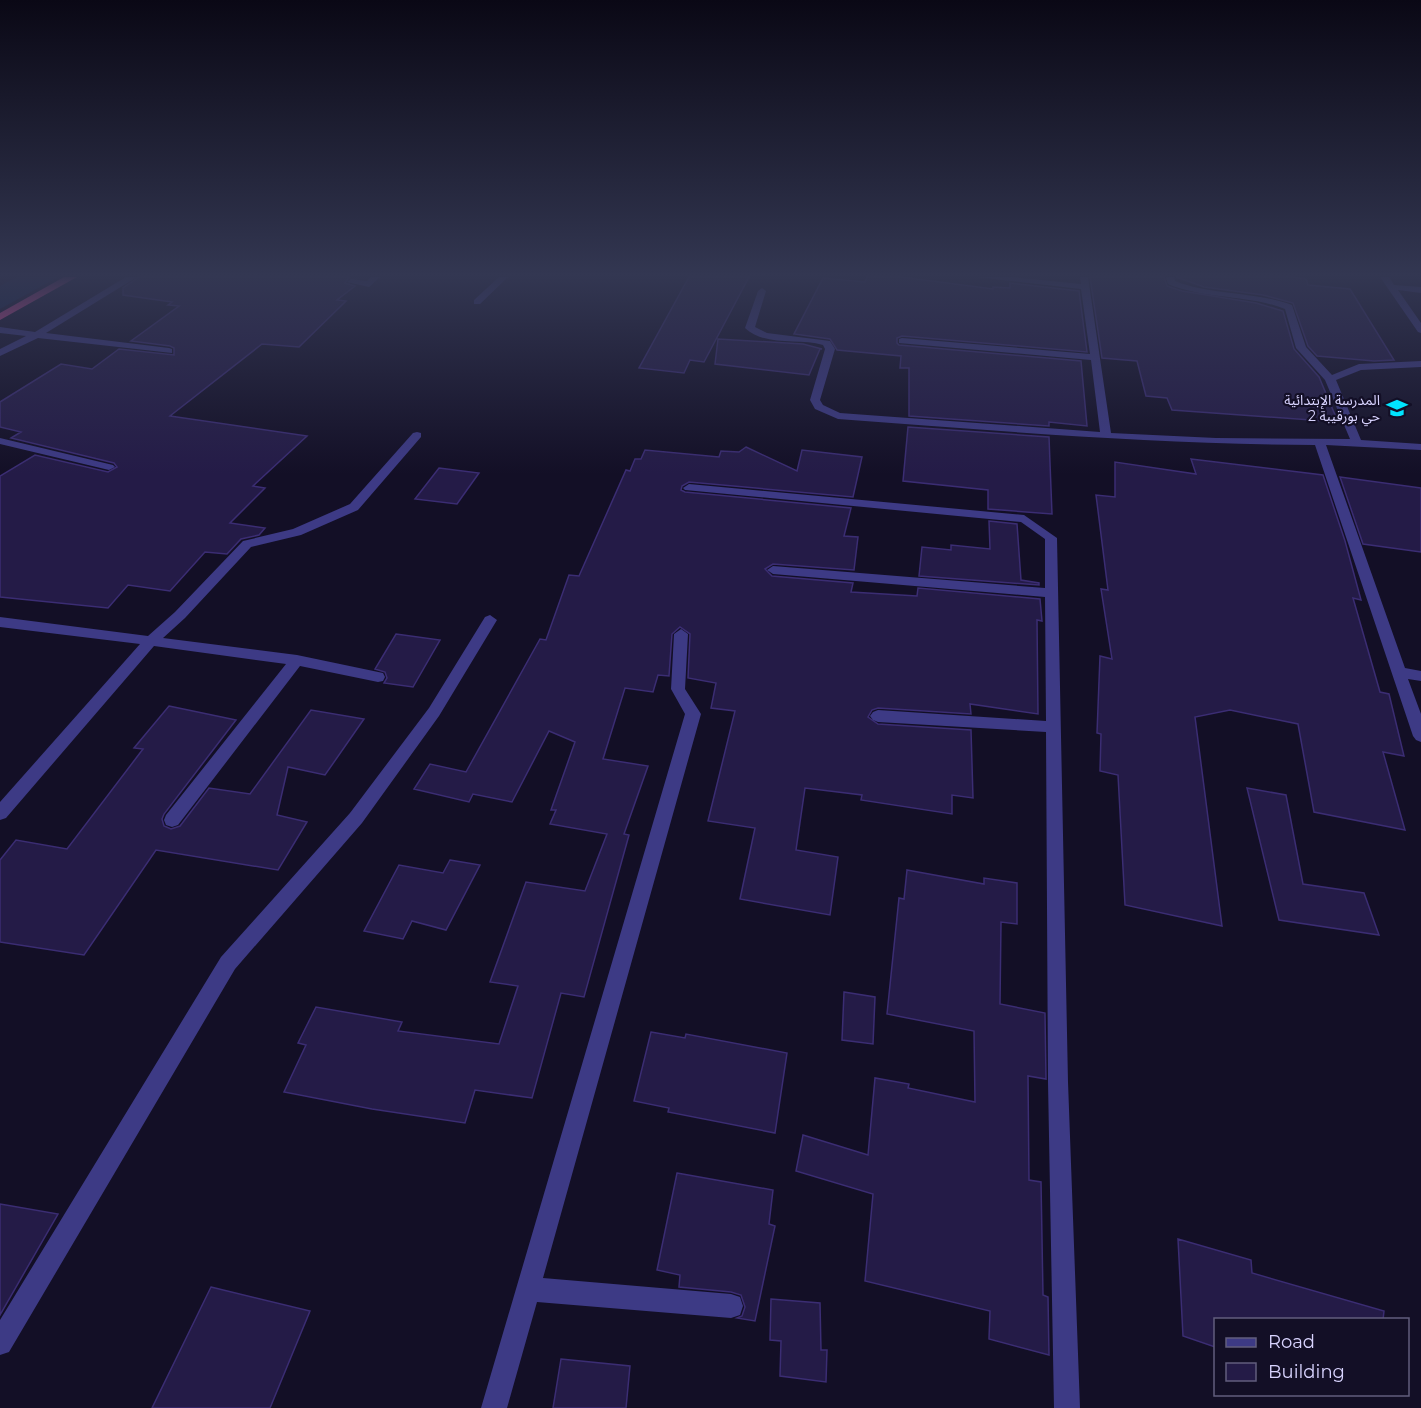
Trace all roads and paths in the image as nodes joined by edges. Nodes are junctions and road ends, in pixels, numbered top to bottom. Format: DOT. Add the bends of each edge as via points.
graph roads {
  1 [pos="21,343"];
  2 [pos="105,343"];
  3 [pos="821,343"];
  4 [pos="933,343"];
  5 [pos="1093,343"];
  6 [pos="1299,343"];
  7 [pos="169,351"];
  8 [pos="0,353"];
  9 [pos="1095,357"];
  10 [pos="1421,364"];
  11 [pos="1330,379"];
  12 [pos="417,435"];
  13 [pos="1106,436"];
  14 [pos="0,441"];
  15 [pos="1319,442"];
  16 [pos="1357,443"];
  17 [pos="1421,447"];
  18 [pos="109,467"];
  19 [pos="689,488"];
  20 [pos="773,570"];
  21 [pos="1051,593"];
  22 [pos="490,620"];
  23 [pos="0,622"];
  24 [pos="681,634"];
  25 [pos="151,641"];
  26 [pos="297,660"];
  27 [pos="1400,672"];
  28 [pos="1421,676"];
  29 [pos="378,678"];
  30 [pos="878,716"];
  31 [pos="1053,727"];
  32 [pos="1421,735"];
  33 [pos="0,813"];
  34 [pos="172,820"];
  35 [pos="528,1289"];
  36 [pos="731,1306"];
  37 [pos="0,1343"];
  38 [pos="494,1408"];
  39 [pos="1067,1408"];
  1 -- 8 [label="street"];
  2 -- 7 [label="street"];
  3 -- 13 [label="street" via="829,346 815,400 827,412 854,418"];
  4 -- 9 [label="street"];
  5 -- 9 [label="street"];
  6 -- 11 [label="street"];
  9 -- 13 [label="street"];
  10 -- 11 [label="street" via="1359,367"];
  11 -- 16 [label="street"];
  12 -- 25 [label="street" via="354,507 297,532 247,544"];
  13 -- 15 [label="street"];
  14 -- 18 [label="street"];
  15 -- 16 [label="street"];
  15 -- 27 [label="street"];
  16 -- 17 [label="street"];
  19 -- 21 [label="street" via="1024,519 1051,538"];
  20 -- 21 [label="street"];
  21 -- 31 [label="street"];
  22 -- 37 [label="street" via="434,712 356,819 228,963"];
  23 -- 25 [label="street"];
  24 -- 35 [label="street" via="678,689 693,714"];
  25 -- 26 [label="street"];
  25 -- 33 [label="street"];
  26 -- 29 [label="street"];
  26 -- 34 [label="street"];
  27 -- 28 [label="street"];
  27 -- 32 [label="street"];
  30 -- 31 [label="street"];
  31 -- 39 [label="street"];
  35 -- 36 [label="street"];
  35 -- 38 [label="street"];
}
